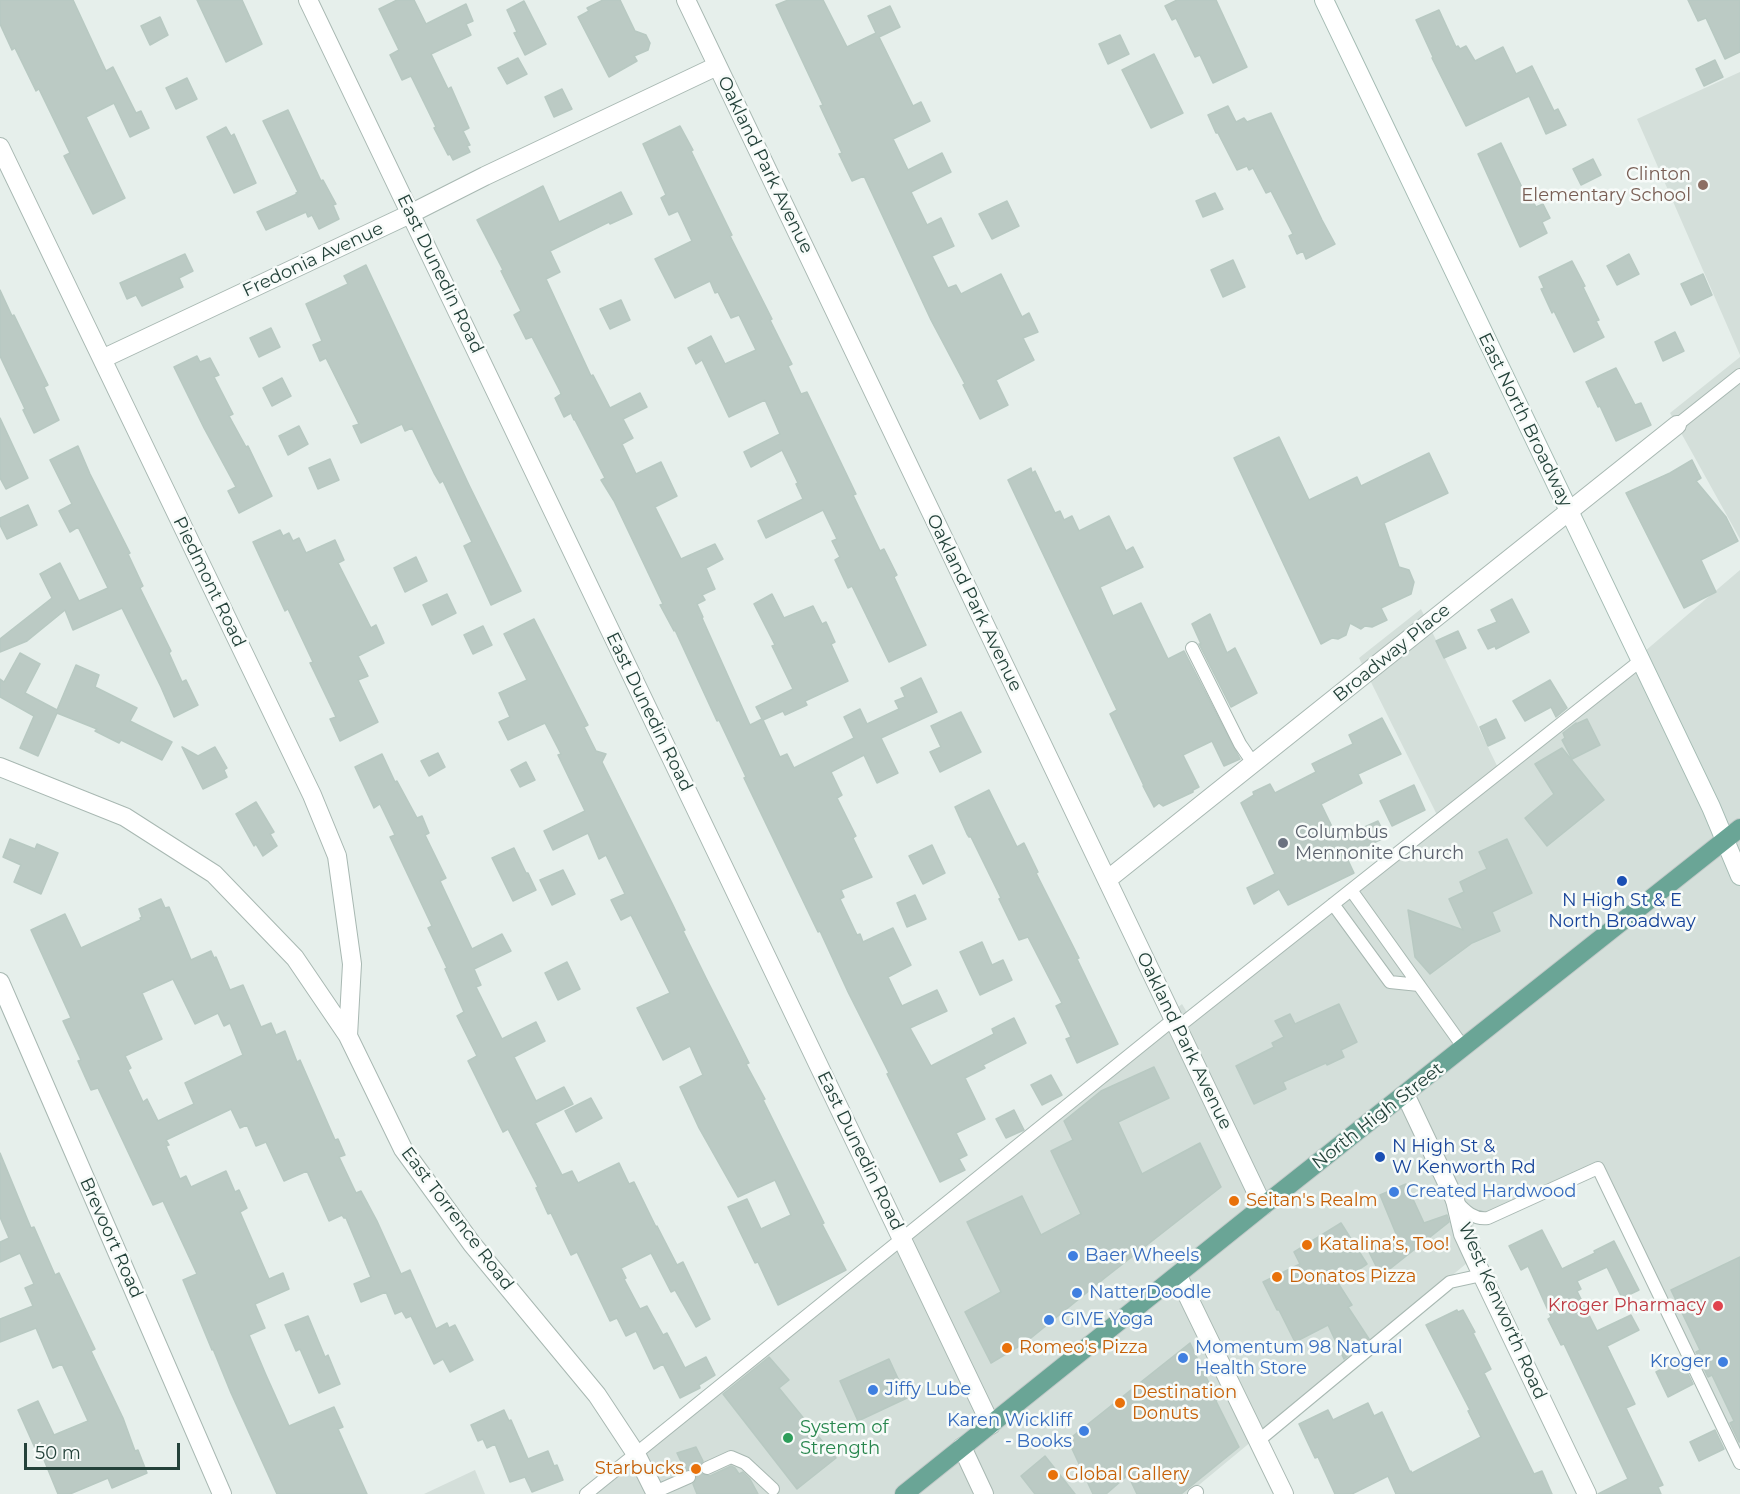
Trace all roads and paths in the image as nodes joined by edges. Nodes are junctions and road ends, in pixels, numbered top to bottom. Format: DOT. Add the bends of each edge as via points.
graph roads {
  1 [pos="308,0"];
  2 [pos="686,0"];
  3 [pos="1324,0"];
  4 [pos="717,66"];
  5 [pos="0,147"];
  6 [pos="410,214"];
  7 [pos="102,359"];
  8 [pos="1740,375"];
  9 [pos="1677,425"];
  10 [pos="1569,512"];
  11 [pos="1192,648"];
  12 [pos="1640,661"];
  13 [pos="1253,763"];
  14 [pos="0,767"];
  15 [pos="1740,828"];
  16 [pos="1724,841"];
  17 [pos="1740,876"];
  18 [pos="1107,880"];
  19 [pos="1351,890"];
  20 [pos="1333,904"];
  21 [pos="0,982"];
  22 [pos="1419,986"];
  23 [pos="1175,1023"];
  24 [pos="348,1035"];
  25 [pos="1464,1048"];
  26 [pos="1405,1094"];
  27 [pos="1455,1200"];
  28 [pos="1263,1206"];
  29 [pos="902,1238"];
  30 [pos="1482,1275"];
  31 [pos="1178,1276"];
  32 [pos="991,1425"];
  33 [pos="1258,1441"];
  34 [pos="962,1448"];
  35 [pos="636,1454"];
  36 [pos="1740,1463"];
  37 [pos="707,1468"];
  38 [pos="689,1477"];
  39 [pos="773,1489"];
  40 [pos="656,1493"];
  41 [pos="222,1494"];
  42 [pos="586,1494"];
  43 [pos="904,1494"];
  44 [pos="984,1494"];
  45 [pos="1284,1494"];
  46 [pos="1587,1494"];
  1 -- 6 [label="street, East Dunedin Road"];
  2 -- 4 [label="street, Oakland Park Avenue"];
  3 -- 10 [label="street, East North Broadway"];
  4 -- 6 [label="street, Fredonia Avenue"];
  4 -- 18 [label="street, Oakland Park Avenue"];
  5 -- 7 [label="street, Piedmont Road"];
  6 -- 7 [label="street, Fredonia Avenue"];
  6 -- 29 [label="street, East Dunedin Road"];
  7 -- 24 [label="street, Piedmont Road" via="312,795 337,856 352,964"];
  8 -- 9 [label="lane"];
  9 -- 10 [label="street, Broadway Place"];
  10 -- 12 [label="street, East North Broadway"];
  10 -- 13 [label="street, Broadway Place"];
  11 -- 13 [label="lane"];
  12 -- 16 [label="street, East North Broadway"];
  12 -- 19 [label="lane"];
  13 -- 18 [label="street, Broadway Place"];
  14 -- 24 [label="street, East Torrence Road" via="125,817 214,874 295,958"];
  15 -- 16 [label="main road, North High Street"];
  16 -- 17 [label="street, East North Broadway"];
  16 -- 25 [label="main road, North High Street"];
  18 -- 23 [label="street, Oakland Park Avenue"];
  19 -- 20 [label="lane"];
  19 -- 22 [label="lane"];
  20 -- 22 [label="lane" via="1390,982"];
  20 -- 23 [label="lane"];
  21 -- 41 [label="street, Brevoort Road"];
  22 -- 25 [label="lane"];
  23 -- 28 [label="street, Oakland Park Avenue"];
  23 -- 29 [label="lane"];
  24 -- 35 [label="street, East Torrence Road" via="403,1149 472,1244 597,1395"];
  25 -- 26 [label="main road, North High Street"];
  26 -- 27 [label="street, West Kenworth Road"];
  26 -- 28 [label="main road, North High Street"];
  27 -- 30 [label="street, West Kenworth Road" via="1463,1234"];
  27 -- 36 [label="lane" via="1474,1217 1488,1218 1598,1168"];
  28 -- 31 [label="main road, North High Street"];
  29 -- 32 [label="street, East Dunedin Road"];
  29 -- 35 [label="lane"];
  30 -- 33 [label="lane" via="1450,1282"];
  30 -- 46 [label="street, West Kenworth Road"];
  31 -- 32 [label="main road, North High Street"];
  31 -- 33 [label="street"];
  32 -- 34 [label="main road, North High Street"];
  33 -- 45 [label="street"];
  34 -- 43 [label="main road, North High Street"];
  34 -- 44 [label="street"];
  35 -- 40 [label="street, East Torrence Road"];
  35 -- 42 [label="lane"];
  37 -- 39 [label="lane" via="731,1457 745,1462"];
  38 -- 40 [label="lane"];
}
